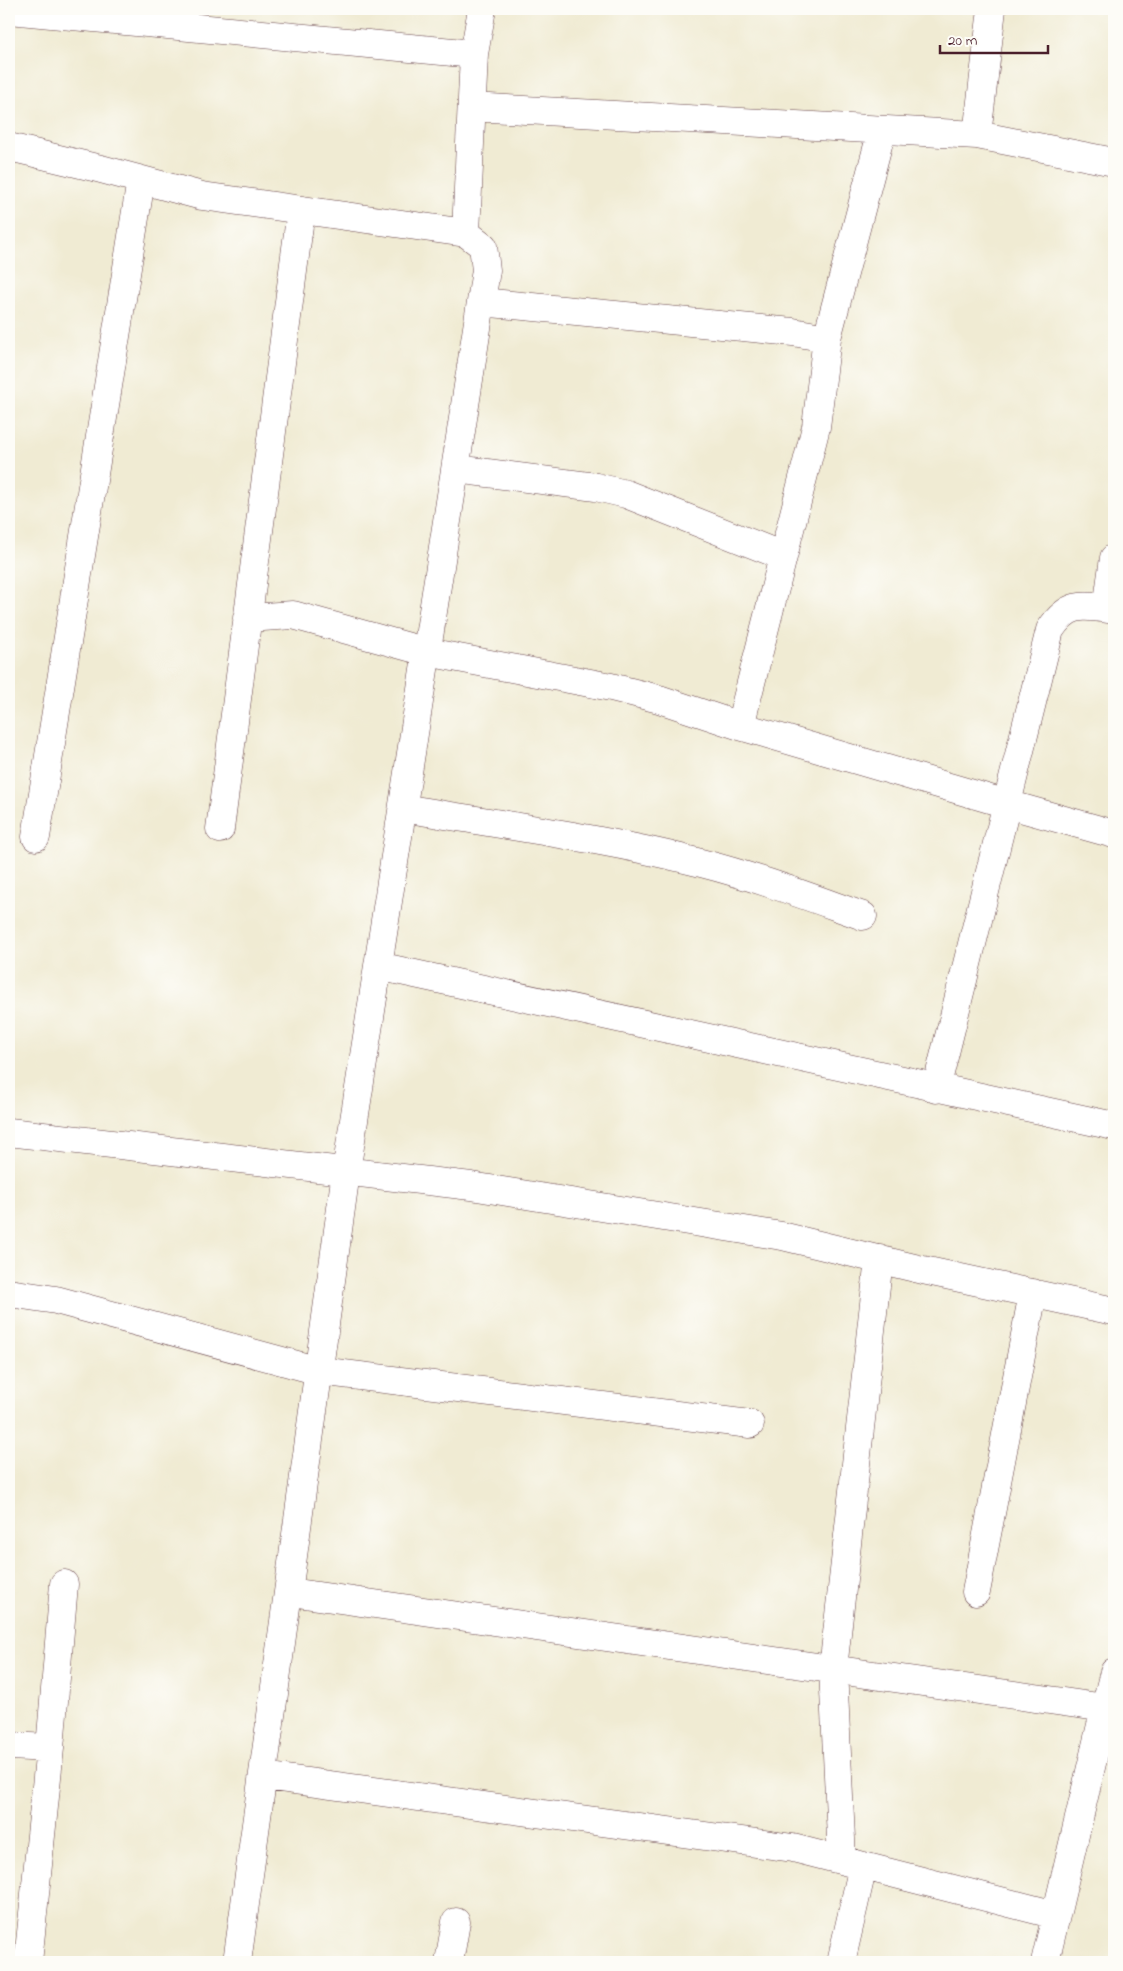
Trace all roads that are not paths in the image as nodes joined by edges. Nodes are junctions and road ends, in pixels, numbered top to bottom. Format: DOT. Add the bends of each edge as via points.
graph roads {
  1 [pos="482,9"];
  2 [pos="992,9"];
  3 [pos="9,10"];
  4 [pos="474,54"];
  5 [pos="472,107"];
  6 [pos="882,130"];
  7 [pos="977,135"];
  8 [pos="9,147"];
  9 [pos="1114,162"];
  10 [pos="141,180"];
  11 [pos="301,210"];
  12 [pos="466,233"];
  13 [pos="481,302"];
  14 [pos="827,338"];
  15 [pos="456,469"];
  16 [pos="783,556"];
  17 [pos="1114,558"];
  18 [pos="1111,609"];
  19 [pos="247,618"];
  20 [pos="427,652"];
  21 [pos="740,726"];
  22 [pos="1007,804"];
  23 [pos="403,808"];
  24 [pos="220,829"];
  25 [pos="1114,834"];
  26 [pos="36,837"];
  27 [pos="863,916"];
  28 [pos="378,966"];
  29 [pos="936,1089"];
  30 [pos="1114,1126"];
  31 [pos="9,1132"];
  32 [pos="346,1172"];
  33 [pos="879,1259"];
  34 [pos="9,1292"];
  35 [pos="1033,1293"];
  36 [pos="1114,1311"];
  37 [pos="319,1371"];
  38 [pos="750,1424"];
  39 [pos="64,1584"];
  40 [pos="290,1592"];
  41 [pos="976,1592"];
  42 [pos="833,1669"];
  43 [pos="1114,1672"];
  44 [pos="1105,1708"];
  45 [pos="9,1746"];
  46 [pos="50,1748"];
  47 [pos="264,1776"];
  48 [pos="863,1866"];
  49 [pos="1056,1915"];
  50 [pos="456,1922"];
  51 [pos="28,1962"];
  52 [pos="237,1962"];
  53 [pos="449,1962"];
  54 [pos="841,1962"];
  55 [pos="1045,1962"];
  1 -- 4 [label="street"];
  2 -- 7 [label="street"];
  3 -- 4 [label="street"];
  4 -- 5 [label="street"];
  5 -- 6 [label="street"];
  5 -- 12 [label="street"];
  6 -- 7 [label="street"];
  6 -- 14 [label="street"];
  7 -- 9 [label="street"];
  8 -- 10 [label="street"];
  10 -- 11 [label="street" via="202,196"];
  10 -- 26 [label="street"];
  11 -- 12 [label="street"];
  11 -- 19 [label="street"];
  12 -- 13 [label="street" via="483,246 486,270"];
  13 -- 14 [label="street"];
  13 -- 15 [label="street"];
  14 -- 16 [label="street" via="816,427"];
  15 -- 16 [label="street" via="596,487 626,494"];
  15 -- 20 [label="street"];
  16 -- 21 [label="street"];
  17 -- 18 [label="street"];
  18 -- 22 [label="street" via="1071,608 1061,614 1050,630"];
  19 -- 20 [label="street" via="293,615"];
  19 -- 24 [label="street"];
  20 -- 21 [label="street" via="611,687"];
  20 -- 23 [label="street"];
  21 -- 22 [label="street"];
  22 -- 25 [label="street"];
  22 -- 29 [label="street"];
  23 -- 27 [label="street" via="700,862"];
  23 -- 28 [label="street"];
  28 -- 29 [label="street"];
  28 -- 32 [label="street"];
  29 -- 30 [label="street"];
  31 -- 32 [label="street"];
  32 -- 33 [label="street" via="471,1186 782,1236"];
  32 -- 37 [label="street"];
  33 -- 35 [label="street"];
  33 -- 42 [label="street"];
  34 -- 37 [label="street" via="56,1300"];
  35 -- 36 [label="street"];
  35 -- 41 [label="street"];
  37 -- 38 [label="street"];
  37 -- 40 [label="street"];
  39 -- 46 [label="street"];
  40 -- 42 [label="street"];
  40 -- 47 [label="street"];
  42 -- 44 [label="street"];
  42 -- 48 [label="street" via="842,1860"];
  43 -- 44 [label="street"];
  44 -- 49 [label="street"];
  45 -- 46 [label="street"];
  46 -- 51 [label="street"];
  47 -- 48 [label="street" via="735,1839 792,1848"];
  47 -- 52 [label="street"];
  48 -- 49 [label="street"];
  48 -- 54 [label="street"];
  49 -- 55 [label="street"];
  50 -- 53 [label="street"];
}
